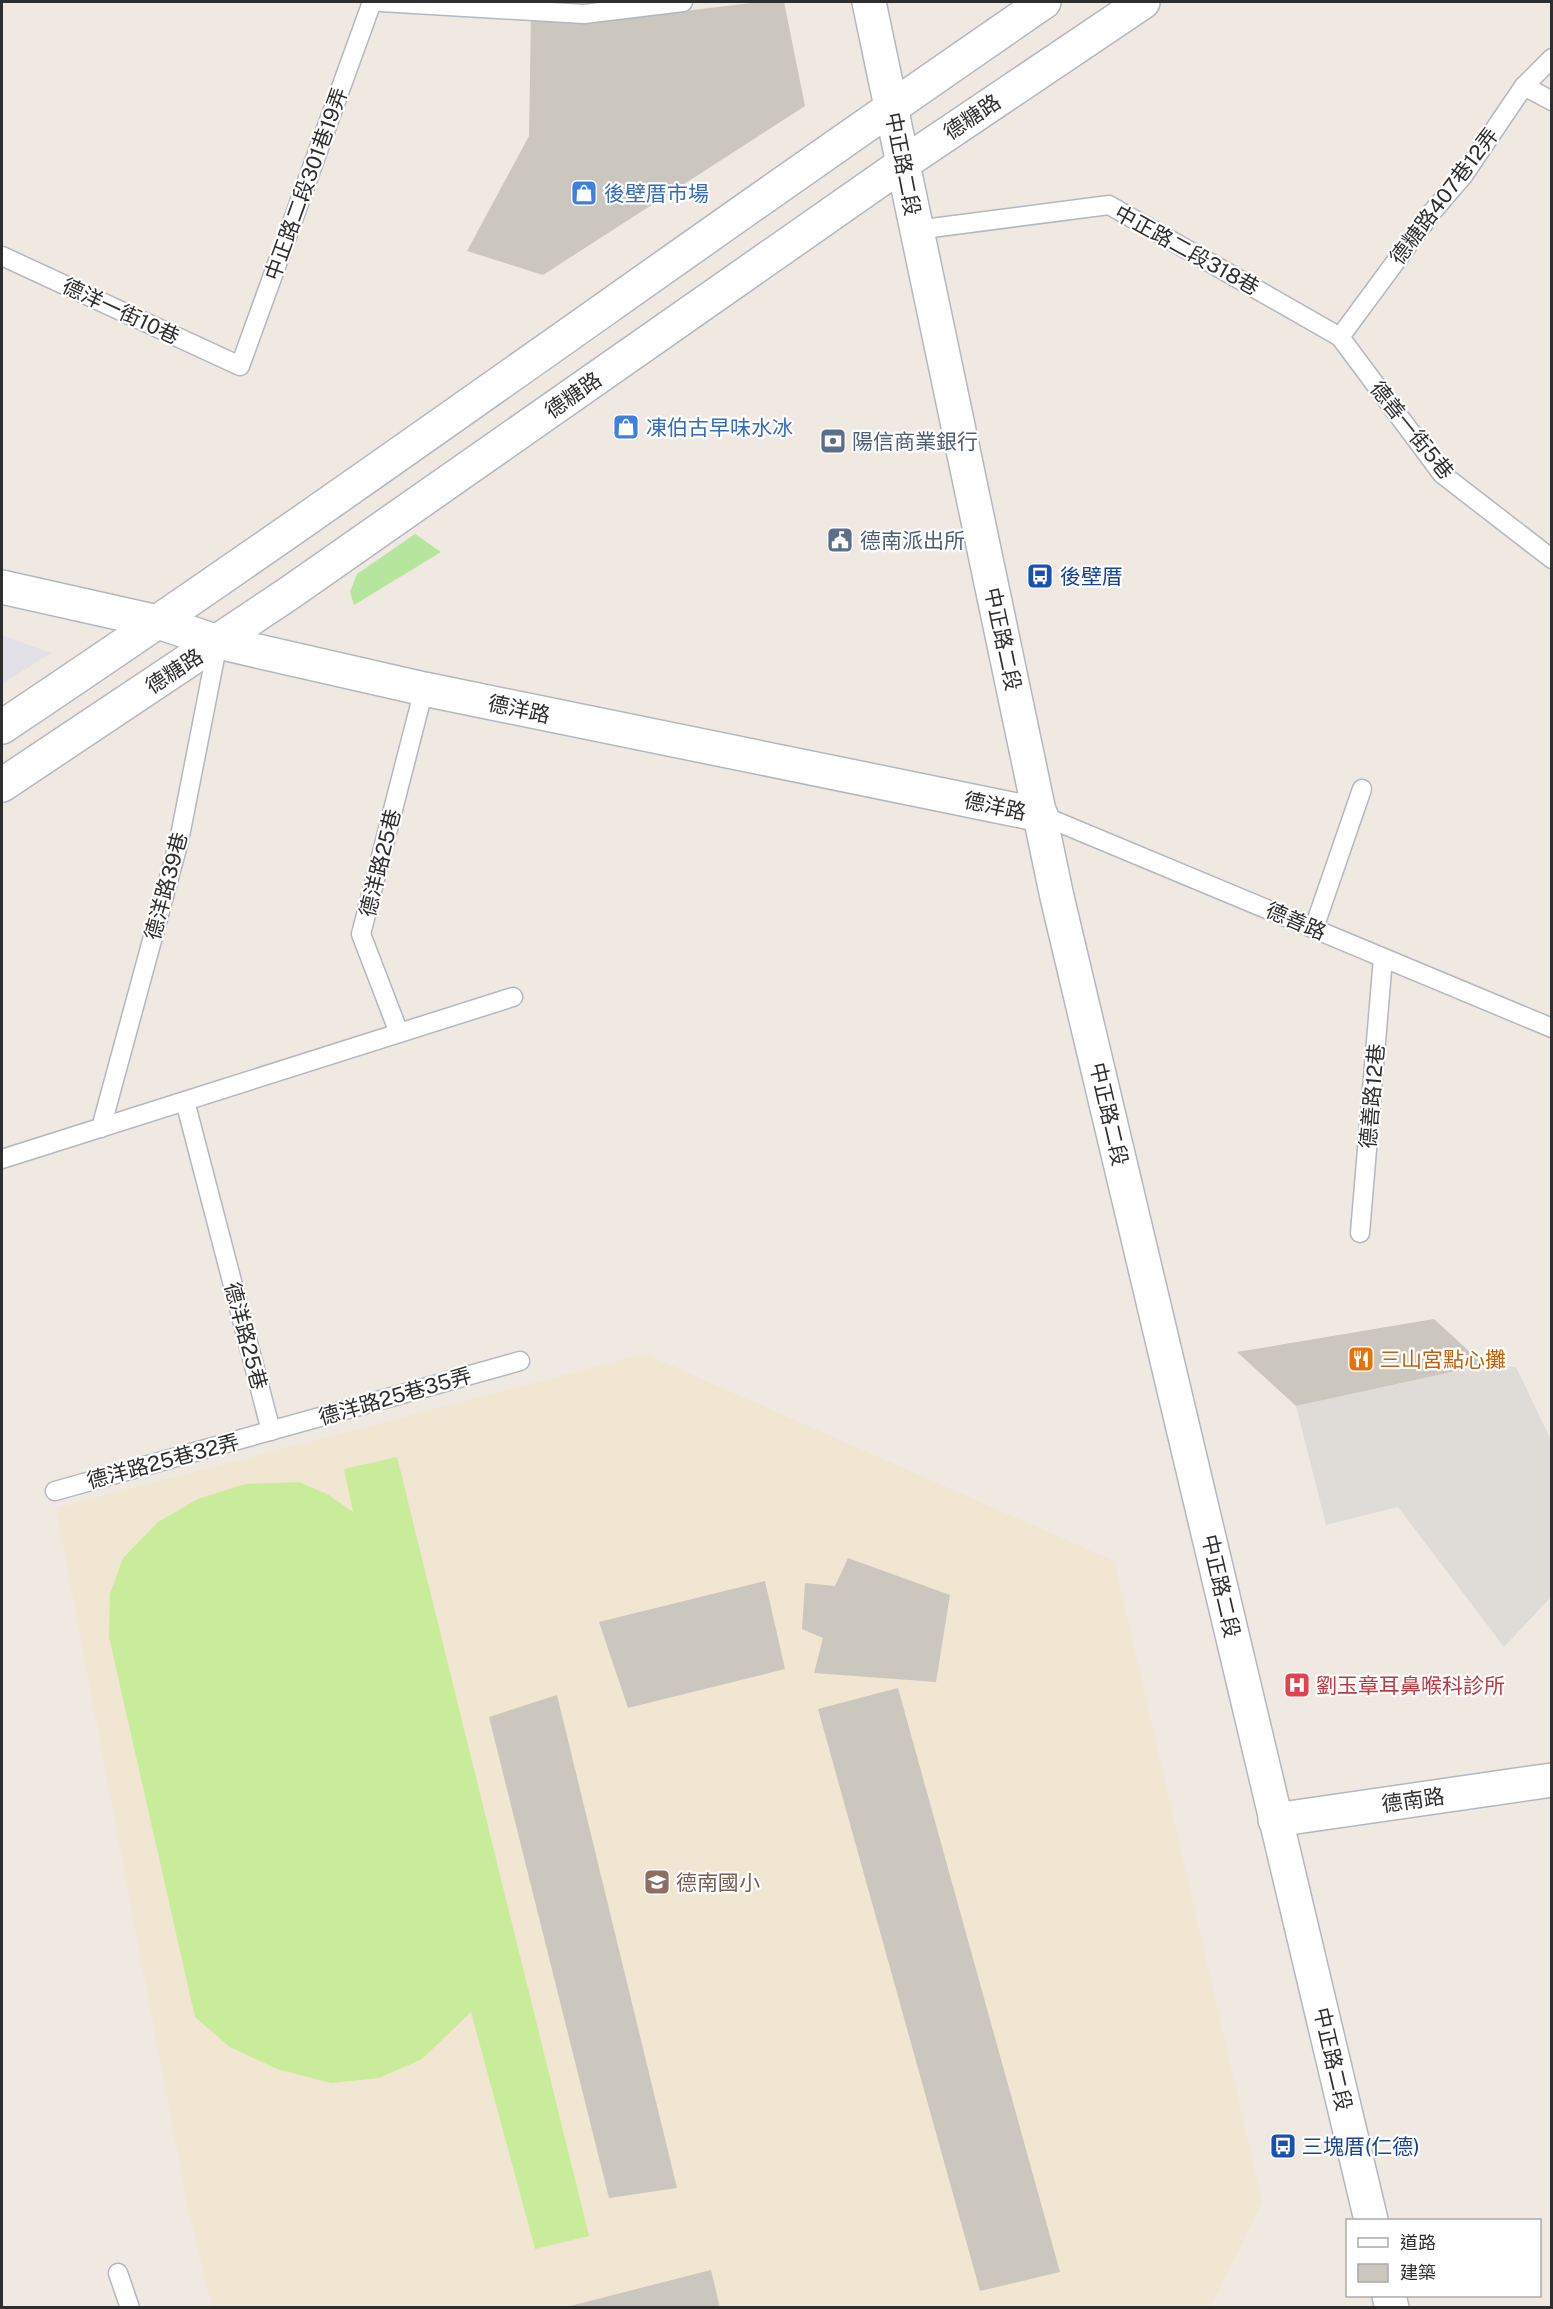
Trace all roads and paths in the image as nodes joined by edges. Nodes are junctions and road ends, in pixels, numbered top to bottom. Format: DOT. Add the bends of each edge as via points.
graph roads {
  1 [pos="372,2"];
  2 [pos="381,2"];
  3 [pos="682,2"];
  4 [pos="869,2"];
  5 [pos="1044,2"];
  6 [pos="1143,2"];
  7 [pos="538,6"];
  8 [pos="1551,58"];
  9 [pos="1524,86"];
  10 [pos="1551,101"];
  11 [pos="892,106"];
  12 [pos="904,163"];
  13 [pos="916,230"];
  14 [pos="2,256"];
  15 [pos="1340,337"];
  16 [pos="240,366"];
  17 [pos="1551,559"];
  18 [pos="2,587"];
  19 [pos="158,622"];
  20 [pos="218,642"];
  21 [pos="424,689"];
  22 [pos="2,727"];
  23 [pos="2,785"];
  24 [pos="1362,789"];
  25 [pos="1041,815"];
  26 [pos="1314,928"];
  27 [pos="1383,958"];
  28 [pos="513,997"];
  29 [pos="1551,1028"];
  30 [pos="399,1033"];
  31 [pos="185,1101"];
  32 [pos="101,1128"];
  33 [pos="2,1159"];
  34 [pos="1360,1233"];
  35 [pos="520,1361"];
  36 [pos="270,1431"];
  37 [pos="55,1491"];
  38 [pos="1551,1780"];
  39 [pos="1275,1820"];
  40 [pos="1371,2219"];
  41 [pos="118,2273"];
  42 [pos="130,2307"];
  1 -- 16 [label="lane, 中正路二段301巷19弄"];
  2 -- 7 [label="lane"];
  3 -- 7 [label="lane" via="584,14"];
  4 -- 11 [label="street, 中正路二段"];
  5 -- 11 [label="street"];
  6 -- 12 [label="street, 德糖路"];
  8 -- 9 [label="lane, 德糖路407巷12弄"];
  9 -- 10 [label="lane"];
  9 -- 15 [label="lane, 德糖路407巷12弄" via="1463,176"];
  11 -- 12 [label="street, 中正路二段"];
  11 -- 19 [label="street"];
  12 -- 13 [label="street, 中正路二段"];
  12 -- 20 [label="street, 德糖路"];
  13 -- 15 [label="lane, 中正路二段318巷" via="1109,204"];
  13 -- 25 [label="street, 中正路二段"];
  14 -- 16 [label="lane, 德洋一街10巷"];
  15 -- 17 [label="lane, 德善一街5巷" via="1442,474"];
  18 -- 19 [label="street, 德洋路"];
  19 -- 20 [label="street, 德洋路"];
  19 -- 22 [label="street"];
  20 -- 21 [label="street, 德洋路"];
  20 -- 23 [label="street, 德糖路"];
  20 -- 32 [label="lane, 德洋路39巷" via="179,841"];
  21 -- 25 [label="street, 德洋路"];
  21 -- 30 [label="lane, 德洋路25巷" via="362,934"];
  24 -- 26 [label="lane"];
  25 -- 26 [label="lane, 德善路"];
  25 -- 39 [label="street, 中正路二段"];
  26 -- 27 [label="lane, 德善路"];
  27 -- 29 [label="lane, 德善路"];
  27 -- 34 [label="lane, 德善路12巷"];
  28 -- 30 [label="lane"];
  30 -- 31 [label="lane"];
  31 -- 32 [label="lane"];
  31 -- 36 [label="lane, 德洋路25巷"];
  32 -- 33 [label="lane"];
  35 -- 36 [label="lane, 德洋路25巷35弄"];
  36 -- 37 [label="lane, 德洋路25巷32弄"];
  38 -- 39 [label="street, 德南路"];
  39 -- 40 [label="street, 中正路二段"];
  41 -- 42 [label="lane"];
}
